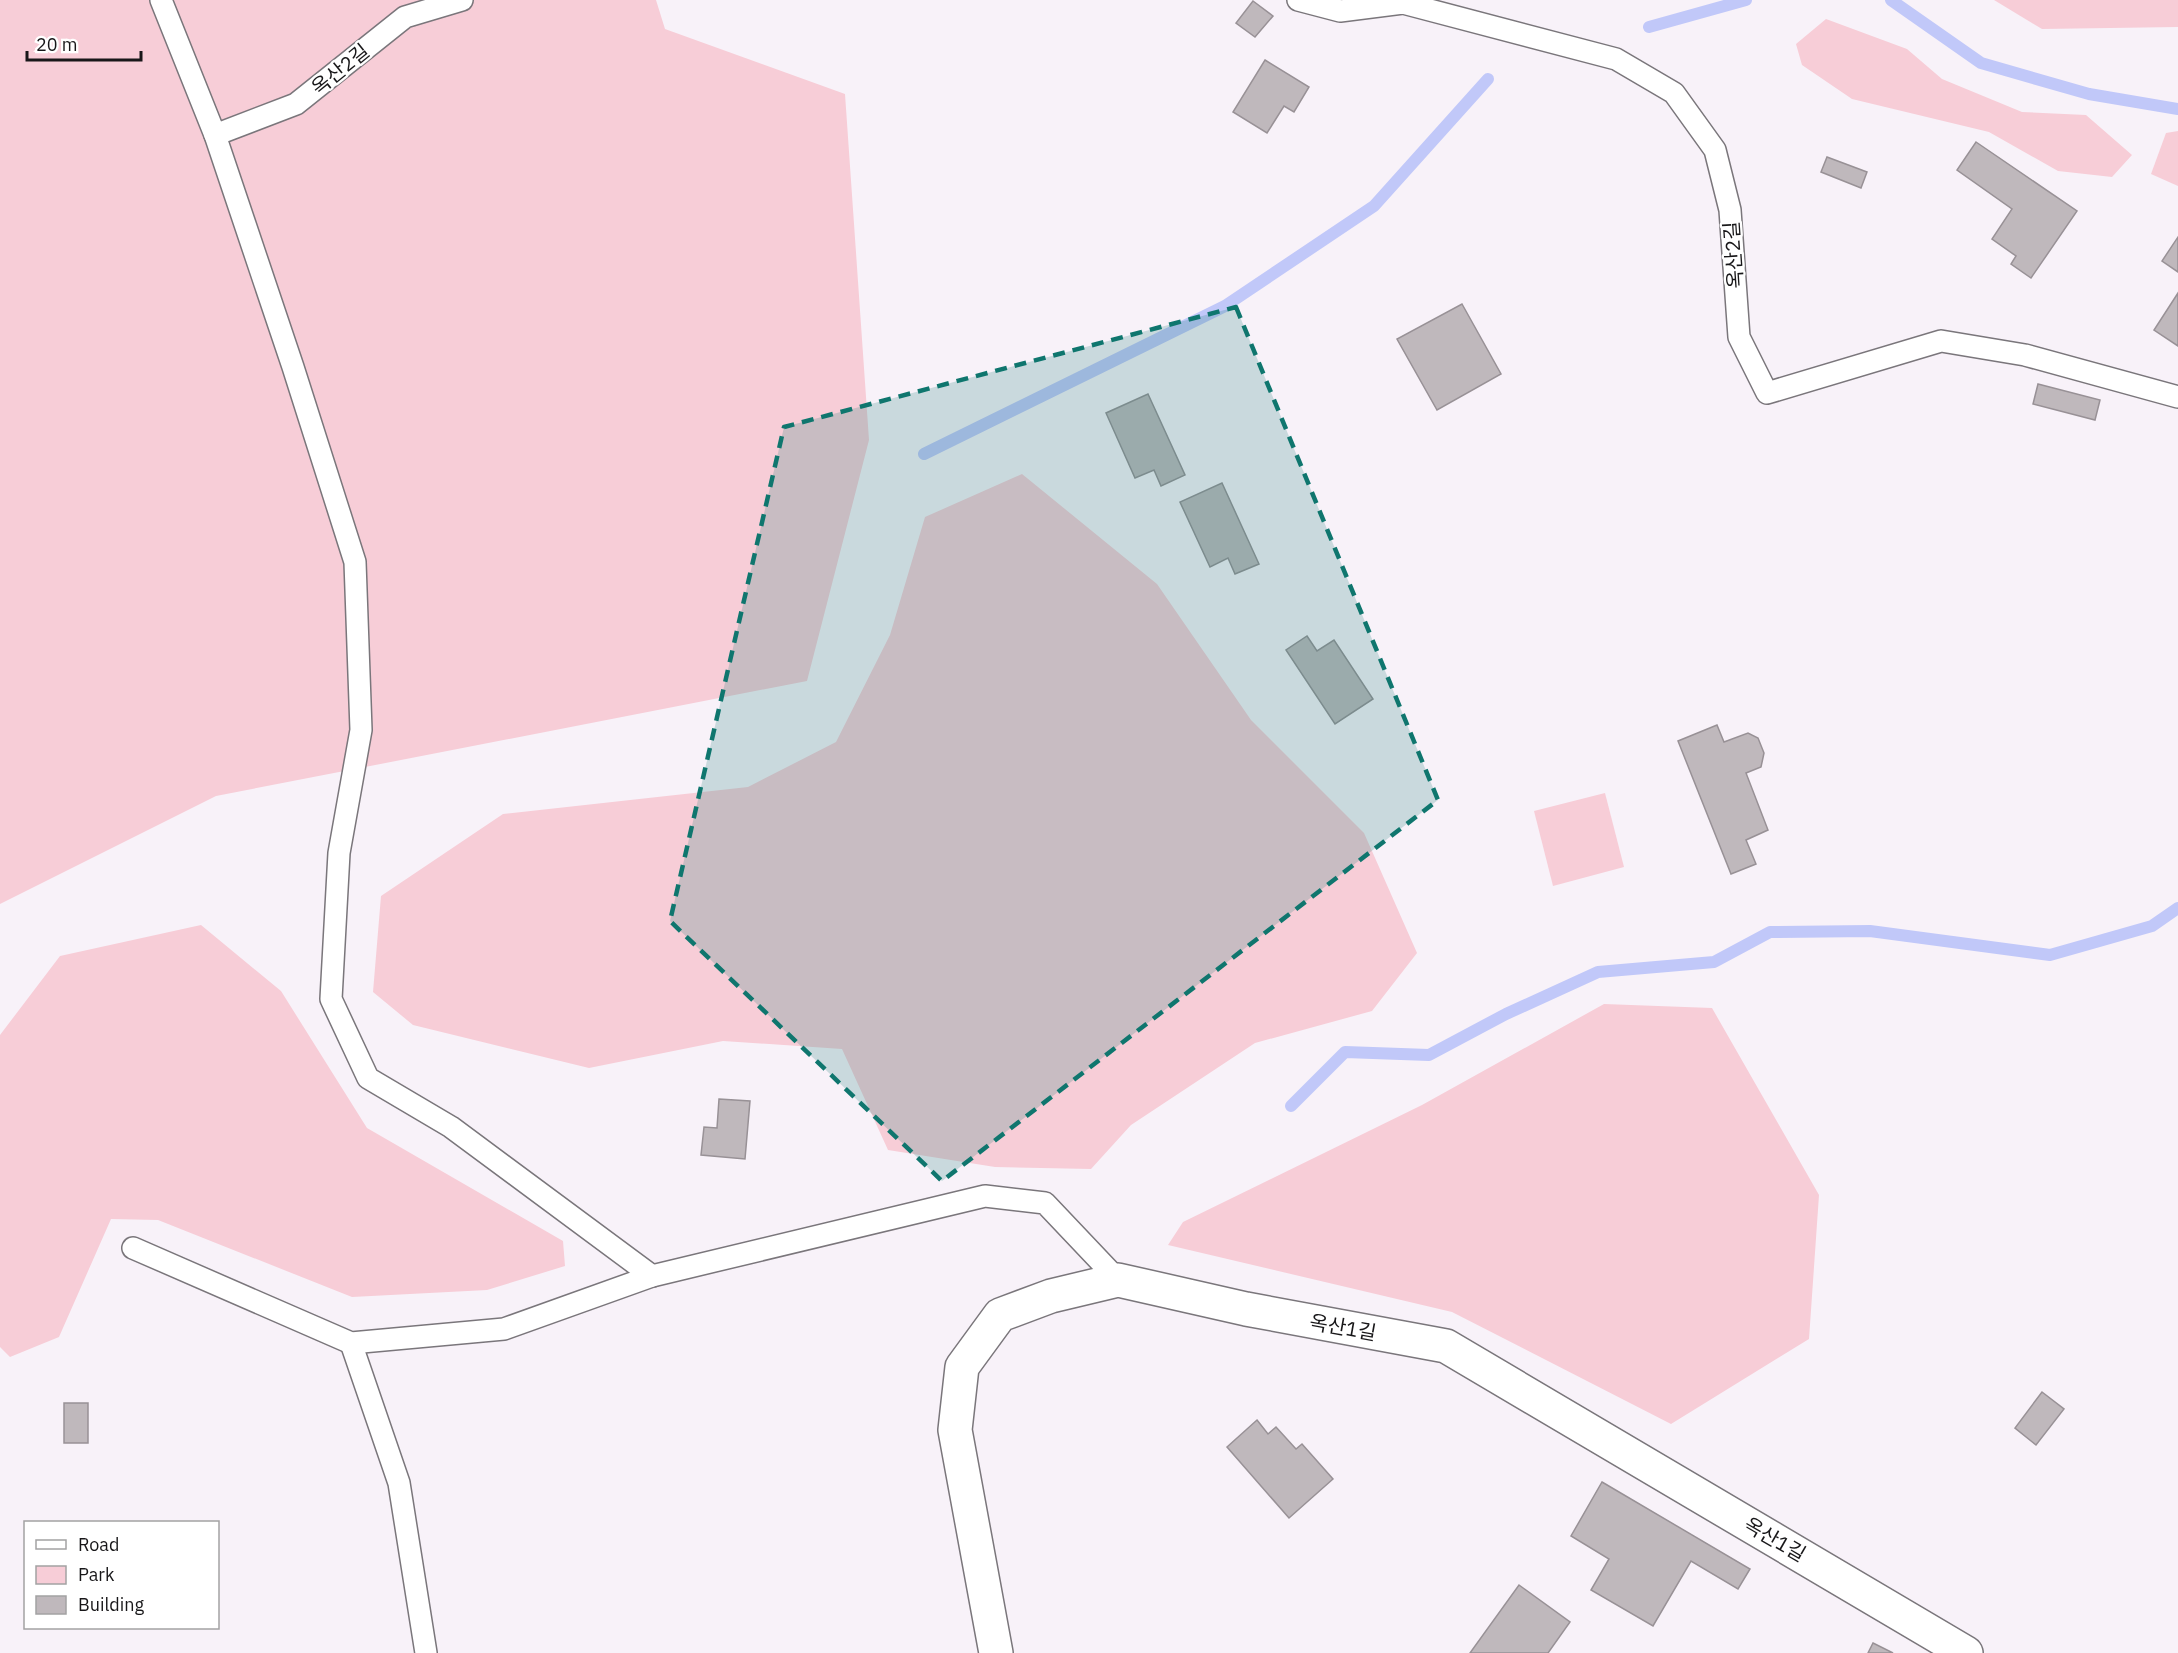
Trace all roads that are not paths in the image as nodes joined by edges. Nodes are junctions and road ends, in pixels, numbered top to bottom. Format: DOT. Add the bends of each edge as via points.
graph roads {
  1 [pos="161,0"];
  2 [pos="462,0"];
  3 [pos="1298,0"];
  4 [pos="215,135"];
  5 [pos="2178,397"];
  6 [pos="133,1248"];
  7 [pos="652,1276"];
  8 [pos="1118,1280"];
  9 [pos="351,1342"];
  10 [pos="426,1653"];
  11 [pos="996,1653"];
  12 [pos="1966,1653"];
  1 -- 4 [label="lane"];
  2 -- 4 [label="lane, 옥산2길" via="405,17 296,104"];
  3 -- 5 [label="lane, 옥산2길" via="1340,11 1403,3 1616,59 1674,93 1715,150 1730,210 1739,337 1767,393 1941,340 2025,355"];
  4 -- 7 [label="lane" via="355,562 361,730 339,853 331,999 368,1078 451,1127"];
  6 -- 9 [label="lane"];
  7 -- 8 [label="lane" via="985,1196 1045,1203"];
  7 -- 9 [label="lane" via="504,1329"];
  8 -- 11 [label="street, 옥산1길" via="1051,1296 1000,1315 962,1366 955,1430"];
  8 -- 12 [label="street, 옥산1길" via="1246,1309 1446,1346"];
  9 -- 10 [label="lane" via="399,1483"];
}
